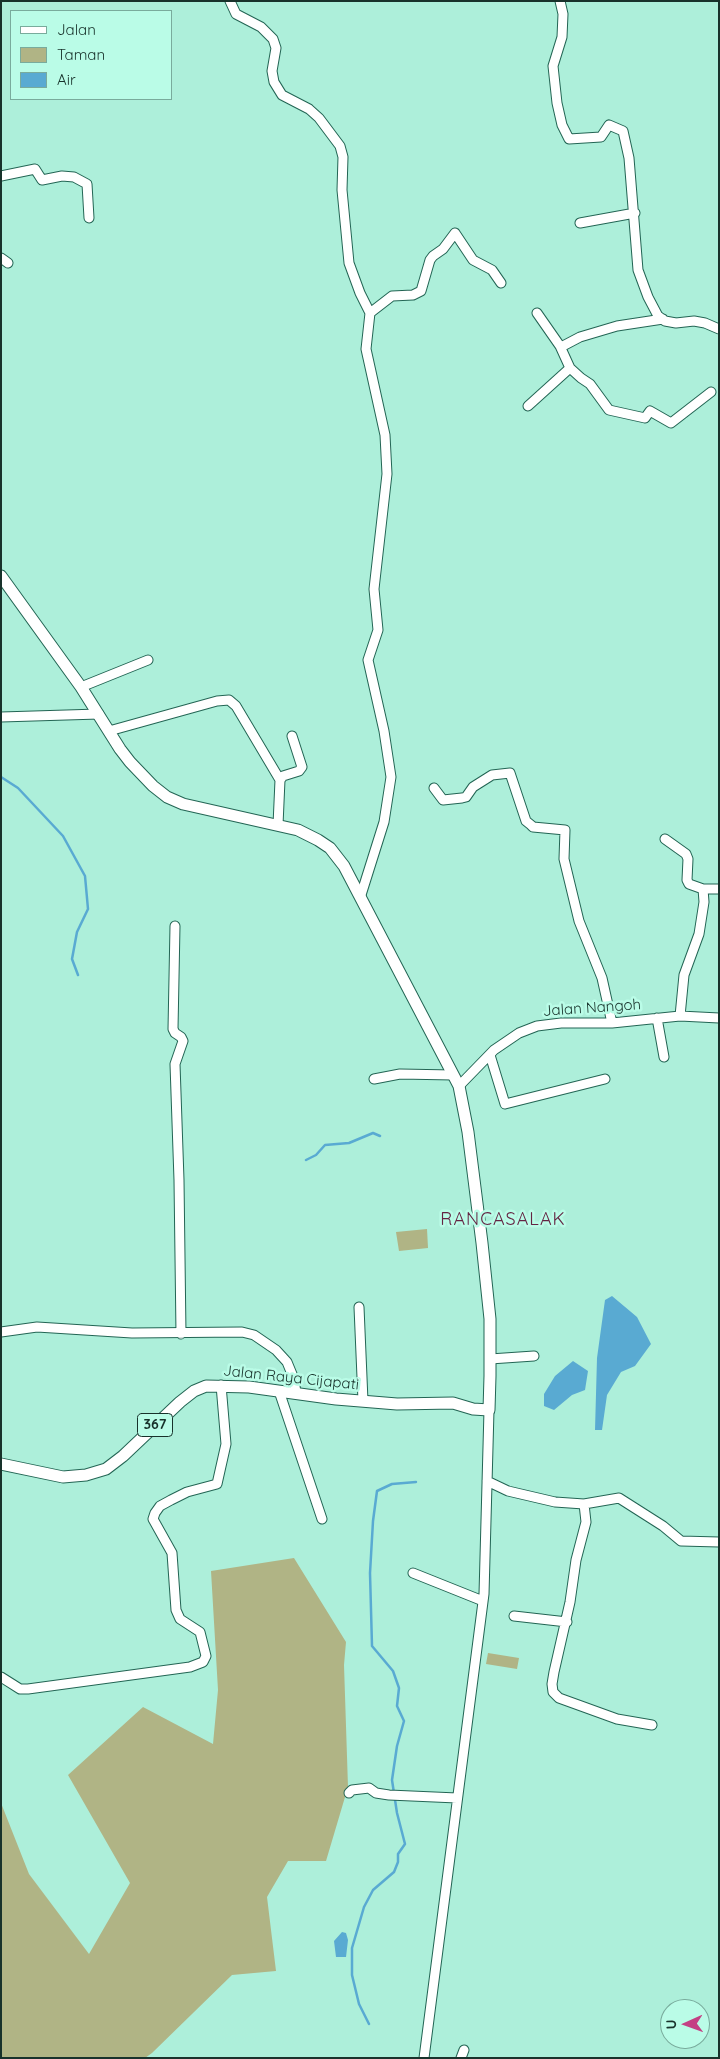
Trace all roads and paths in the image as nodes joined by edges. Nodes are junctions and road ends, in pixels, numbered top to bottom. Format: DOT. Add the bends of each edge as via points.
graph roads {
  1 [pos="230,1"];
  2 [pos="560,1"];
  3 [pos="1,176"];
  4 [pos="635,214"];
  5 [pos="89,218"];
  6 [pos="580,223"];
  7 [pos="501,283"];
  8 [pos="370,313"];
  9 [pos="537,313"];
  10 [pos="663,319"];
  11 [pos="719,329"];
  12 [pos="561,347"];
  13 [pos="570,368"];
  14 [pos="711,392"];
  15 [pos="528,406"];
  16 [pos="1,576"];
  17 [pos="148,660"];
  18 [pos="81,687"];
  19 [pos="99,714"];
  20 [pos="1,717"];
  21 [pos="109,731"];
  22 [pos="292,736"];
  23 [pos="280,780"];
  24 [pos="434,788"];
  25 [pos="278,825"];
  26 [pos="665,839"];
  27 [pos="719,888"];
  28 [pos="703,889"];
  29 [pos="360,895"];
  30 [pos="175,926"];
  31 [pos="680,1016"];
  32 [pos="657,1018"];
  33 [pos="719,1018"];
  34 [pos="612,1023"];
  35 [pos="490,1055"];
  36 [pos="664,1057"];
  37 [pos="453,1075"];
  38 [pos="374,1079"];
  39 [pos="604,1079"];
  40 [pos="459,1086"];
  41 [pos="359,1307"];
  42 [pos="1,1332"];
  43 [pos="181,1334"];
  44 [pos="534,1356"];
  45 [pos="490,1360"];
  46 [pos="221,1385"];
  47 [pos="279,1391"];
  48 [pos="296,1393"];
  49 [pos="363,1395"];
  50 [pos="488,1410"];
  51 [pos="1,1464"];
  52 [pos="487,1481"];
  53 [pos="584,1504"];
  54 [pos="322,1519"];
  55 [pos="719,1542"];
  56 [pos="413,1573"];
  57 [pos="483,1601"];
  58 [pos="514,1616"];
  59 [pos="567,1622"];
  60 [pos="1,1676"];
  61 [pos="652,1725"];
  62 [pos="349,1793"];
  63 [pos="457,1798"];
  64 [pos="424,2058"];
  1 -- 8 [label="street" via="236,14 262,27 273,39 276,48 272,72 282,95 309,109 340,146 349,262"];
  2 -- 4 [label="street" via="562,38 554,66 562,126 569,139 601,137 609,125 623,131"];
  3 -- 5 [label="street" via="35,169 42,180 74,177 87,184"];
  4 -- 6 [label="street"];
  4 -- 10 [label="street" via="638,270 658,316"];
  7 -- 8 [label="street" via="492,270 473,260 455,233 430,260 421,291 392,296"];
  8 -- 29 [label="street" via="366,349 385,435 387,474 374,589 378,630 368,660 391,777 384,822"];
  9 -- 12 [label="street"];
  10 -- 11 [label="street" via="676,323 694,321"];
  10 -- 12 [label="street" via="617,326 580,337"];
  12 -- 13 [label="street"];
  13 -- 14 [label="street" via="590,384 609,410 645,418 650,411 671,423"];
  13 -- 15 [label="street"];
  16 -- 18 [label="main road"];
  17 -- 18 [label="street"];
  18 -- 19 [label="main road"];
  19 -- 20 [label="street"];
  19 -- 21 [label="main road"];
  21 -- 23 [label="street" via="229,700 236,706"];
  21 -- 25 [label="main road" via="130,762 167,797 183,804"];
  22 -- 23 [label="street" via="301,770"];
  23 -- 25 [label="street"];
  24 -- 34 [label="street" via="443,800 462,798 492,775 508,772 512,775 526,821 533,828 565,830 564,858 579,921 602,978"];
  25 -- 29 [label="main road" via="298,830 330,848"];
  26 -- 28 [label="street" via="686,854 686,880 689,884"];
  27 -- 28 [label="street"];
  28 -- 31 [label="street" via="704,910 684,975"];
  29 -- 37 [label="main road"];
  30 -- 43 [label="street" via="173,1029 183,1041 175,1064"];
  31 -- 32 [label="street, Jalan Nangoh"];
  31 -- 33 [label="street, Jalan Nangoh"];
  32 -- 34 [label="street, Jalan Nangoh"];
  32 -- 36 [label="street"];
  34 -- 35 [label="street, Jalan Nangoh" via="537,1026 508,1040"];
  35 -- 39 [label="street" via="506,1104"];
  35 -- 40 [label="street, Jalan Nangoh"];
  37 -- 38 [label="street" via="400,1074"];
  37 -- 40 [label="main road"];
  40 -- 45 [label="main road" via="468,1132 490,1319"];
  41 -- 49 [label="street"];
  42 -- 43 [label="street" via="37,1327"];
  43 -- 48 [label="street" via="242,1332 254,1335 287,1362"];
  44 -- 45 [label="street"];
  45 -- 50 [label="main road"];
  46 -- 47 [label="main road, Jalan Raya Cijapati / 367"];
  46 -- 51 [label="main road, Jalan Raya Cijapati / 367" via="206,1386 194,1392 106,1468 86,1475 63,1477"];
  46 -- 60 [label="street" via="226,1444 217,1484 187,1492 160,1506 154,1519 174,1559 176,1610 180,1619 200,1632 206,1656 204,1662 190,1667 20,1690"];
  47 -- 48 [label="main road, Jalan Raya Cijapati / 367"];
  47 -- 54 [label="street"];
  48 -- 49 [label="main road, Jalan Raya Cijapati / 367" via="336,1399"];
  49 -- 50 [label="main road, Jalan Raya Cijapati / 367" via="398,1404 453,1402"];
  50 -- 52 [label="street"];
  52 -- 53 [label="street" via="508,1491"];
  52 -- 57 [label="street"];
  53 -- 55 [label="street" via="619,1498 680,1541"];
  53 -- 59 [label="street" via="586,1522 576,1560"];
  56 -- 57 [label="street"];
  57 -- 63 [label="street"];
  58 -- 59 [label="street"];
  59 -- 61 [label="street" via="552,1684 555,1695 617,1719"];
  62 -- 63 [label="street" via="369,1788 389,1795"];
  63 -- 64 [label="street"];
}
